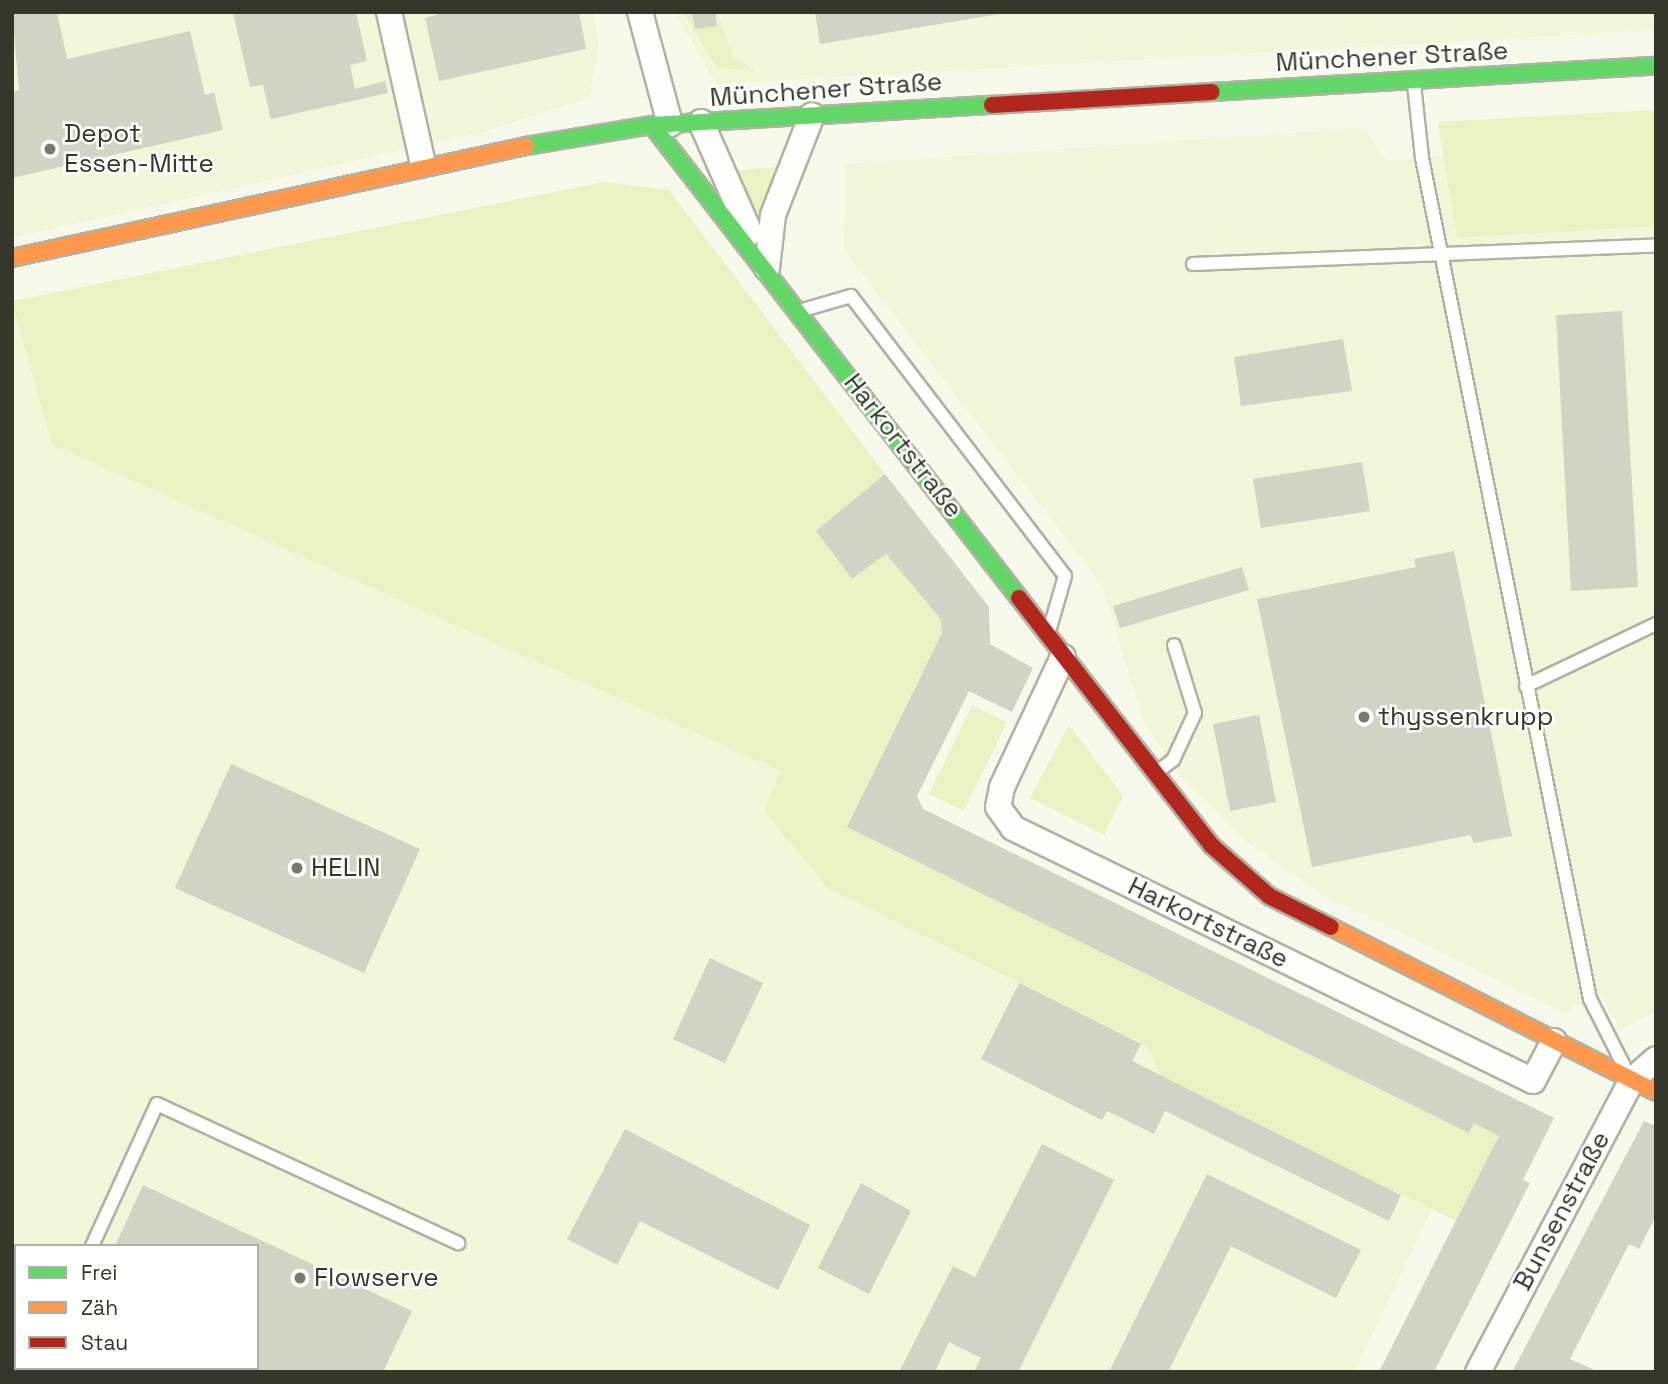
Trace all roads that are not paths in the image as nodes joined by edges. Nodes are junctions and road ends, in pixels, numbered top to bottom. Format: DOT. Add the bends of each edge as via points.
graph roads {
  1 [pos="389,12"];
  2 [pos="640,12"];
  3 [pos="1656,66"];
  4 [pos="1413,80"];
  5 [pos="811,115"];
  6 [pos="701,122"];
  7 [pos="661,125"];
  8 [pos="423,164"];
  9 [pos="1656,245"];
  10 [pos="1441,253"];
  11 [pos="12,258"];
  12 [pos="1193,264"];
  13 [pos="767,268"];
  14 [pos="799,311"];
  15 [pos="1656,624"];
  16 [pos="1048,635"];
  17 [pos="1174,645"];
  18 [pos="1063,657"];
  19 [pos="1526,686"];
  20 [pos="1154,775"];
  21 [pos="1554,1041"];
  22 [pos="1656,1059"];
  23 [pos="1632,1080"];
  24 [pos="1656,1092"];
  25 [pos="457,1243"];
  26 [pos="93,1244"];
  27 [pos="1478,1372"];
  1 -- 8 [label="street"];
  2 -- 7 [label="street, Harkortstraße"];
  3 -- 4 [label="street, Münchener Straße"];
  4 -- 5 [label="street, Münchener Straße"];
  4 -- 10 [label="lane"];
  5 -- 6 [label="street, Münchener Straße"];
  5 -- 13 [label="street" via="773,215"];
  6 -- 7 [label="street, Münchener Straße"];
  6 -- 13 [label="street, Harkortstraße"];
  7 -- 8 [label="street, Münchener Straße"];
  7 -- 13 [label="street, Harkortstraße"];
  8 -- 11 [label="street, Münchener Straße"];
  9 -- 10 [label="lane"];
  10 -- 12 [label="lane"];
  10 -- 19 [label="lane"];
  13 -- 14 [label="street, Harkortstraße"];
  14 -- 16 [label="street, Harkortstraße"];
  14 -- 16 [label="lane" via="851,296 1065,576"];
  15 -- 19 [label="lane"];
  16 -- 18 [label="street, Harkortstraße"];
  17 -- 20 [label="lane" via="1195,713 1173,760"];
  18 -- 20 [label="street, Harkortstraße"];
  18 -- 21 [label="street, Harkortstraße" via="1002,787 998,807 1013,828 1533,1081"];
  19 -- 23 [label="lane" via="1590,999"];
  20 -- 21 [label="street, Harkortstraße" via="1211,845 1269,896"];
  21 -- 23 [label="street, Harkortstraße"];
  22 -- 23 [label="street, Bunsenstraße"];
  23 -- 24 [label="street, Harkortstraße"];
  23 -- 27 [label="street, Bunsenstraße"];
  25 -- 26 [label="lane" via="157,1104"];
}
